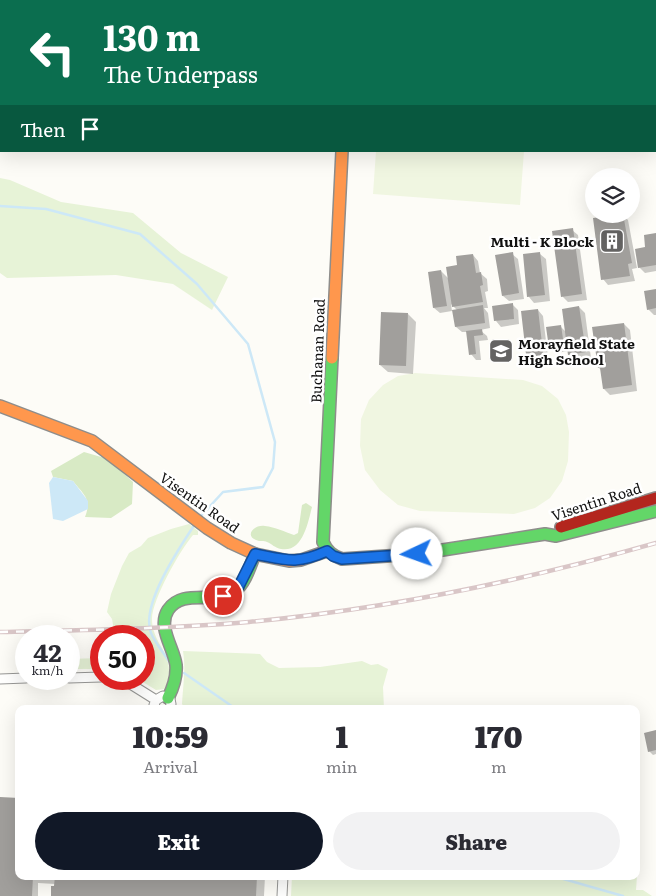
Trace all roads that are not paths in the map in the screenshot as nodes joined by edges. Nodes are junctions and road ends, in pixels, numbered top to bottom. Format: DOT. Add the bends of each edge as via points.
graph roads {
  1 [pos="342,152"];
  2 [pos="0,406"];
  3 [pos="656,498"];
  4 [pos="656,511"];
  5 [pos="545,534"];
  6 [pos="327,551"];
  7 [pos="255,554"];
  8 [pos="15,678"];
  9 [pos="0,679"];
  10 [pos="137,690"];
  11 [pos="169,703"];
  12 [pos="156,704"];
  13 [pos="283,880"];
  14 [pos="282,896"];
  1 -- 6 [label="main road, Buchanan Road" via="323,542"];
  2 -- 7 [label="main road, Visentin Road" via="92,441 207,528"];
  3 -- 5 [label="main road, Visentin Road"];
  4 -- 5 [label="main road, Visentin Road" via="556,536"];
  5 -- 6 [label="main road, Visentin Road" via="417,554 342,559"];
  6 -- 7 [label="main road, Visentin Road" via="289,561"];
  7 -- 11 [label="main road" via="234,592 184,599 168,611 165,627 176,667"];
  8 -- 9 [label="street"];
  10 -- 12 [label="street"];
  11 -- 12 [label="street" via="160,696"];
  13 -- 14 [label="street"];
}
